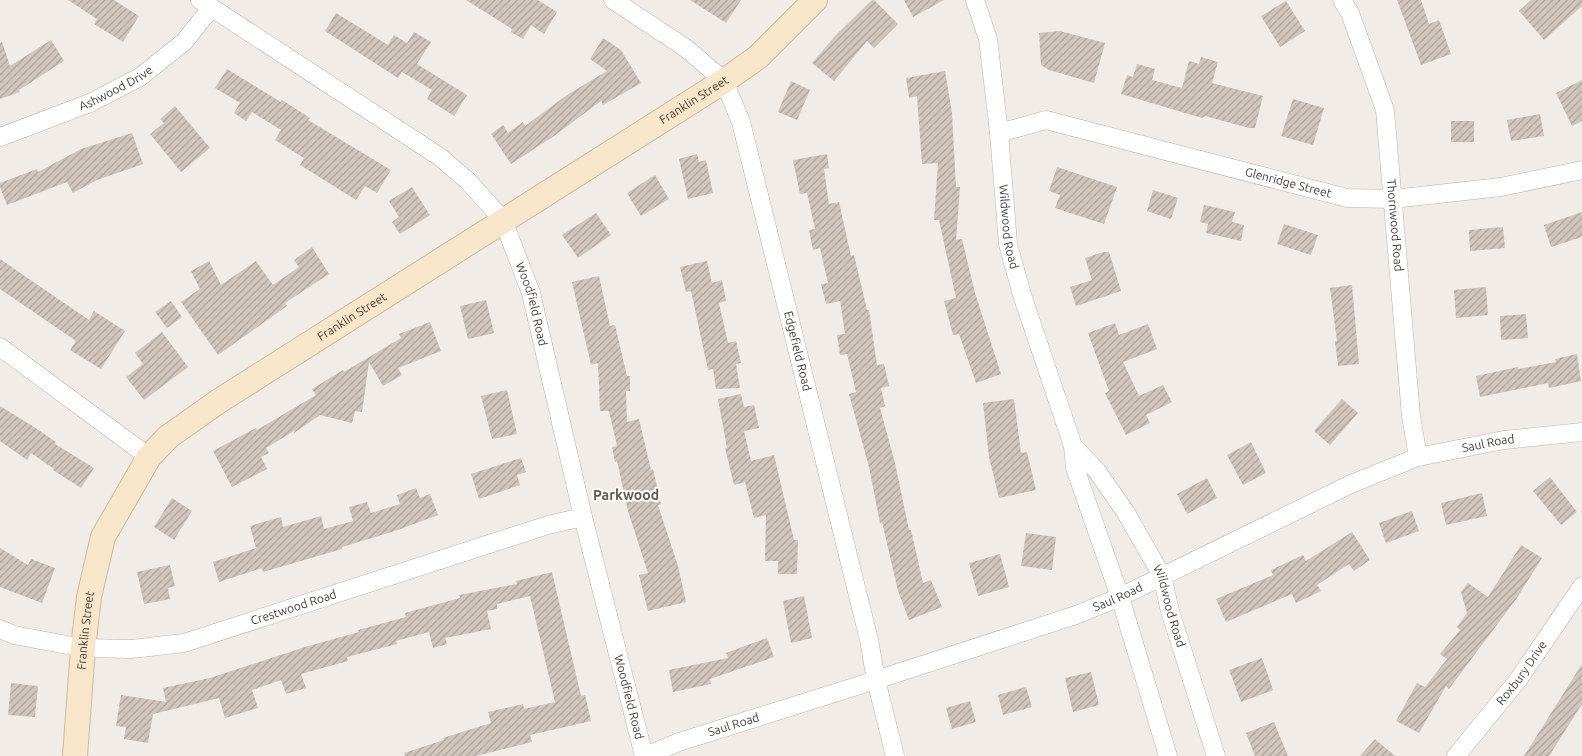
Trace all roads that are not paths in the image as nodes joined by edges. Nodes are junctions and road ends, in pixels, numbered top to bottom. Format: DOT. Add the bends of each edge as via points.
graph roads {
  1 [pos="613,0"];
  2 [pos="814,0"];
  3 [pos="975,0"];
  4 [pos="1342,0"];
  5 [pos="205,4"];
  6 [pos="724,81"];
  7 [pos="999,133"];
  8 [pos="0,137"];
  9 [pos="1582,170"];
  10 [pos="1393,199"];
  11 [pos="503,220"];
  12 [pos="0,347"];
  13 [pos="1582,432"];
  14 [pos="1073,446"];
  15 [pos="1418,457"];
  16 [pos="148,458"];
  17 [pos="583,517"];
  18 [pos="1162,576"];
  19 [pos="1582,586"];
  20 [pos="1120,597"];
  21 [pos="0,629"];
  22 [pos="83,648"];
  23 [pos="876,680"];
  24 [pos="75,756"];
  25 [pos="644,756"];
  26 [pos="896,756"];
  27 [pos="1168,756"];
  28 [pos="1216,756"];
  29 [pos="1456,756"];
  1 -- 6 [label="street, Edgefield Road" via="687,50"];
  2 -- 6 [label="street, Franklin Street" via="758,57"];
  3 -- 7 [label="street, Wildwood Road" via="988,39"];
  4 -- 10 [label="street, Thornwood Road" via="1385,110"];
  5 -- 8 [label="street, Ashwood Drive" via="184,42 140,77 90,103"];
  5 -- 11 [label="street, Woodfield Road" via="440,157 468,181"];
  6 -- 11 [label="street, Franklin Street"];
  6 -- 23 [label="street, Edgefield Road" via="741,122 870,640"];
  7 -- 10 [label="street, Glenridge Street" via="1046,120 1347,198"];
  7 -- 14 [label="street, Wildwood Road" via="1008,244"];
  9 -- 10 [label="street, Glenridge Street" via="1501,187"];
  10 -- 15 [label="street, Thornwood Road" via="1411,416"];
  11 -- 16 [label="street, Franklin Street" via="219,401 168,438"];
  11 -- 17 [label="street, Woodfield Road" via="531,293"];
  12 -- 16 [label="street"];
  13 -- 15 [label="street, Saul Road" via="1504,440"];
  14 -- 18 [label="street, Wildwood Road" via="1097,471 1126,513"];
  14 -- 20 [label="street, Wildwood Road" via="1076,468"];
  15 -- 18 [label="street, Saul Road" via="1351,484"];
  16 -- 22 [label="street, Franklin Street" via="103,537 89,596"];
  17 -- 22 [label="street, Crestwood Road" via="548,525 184,643 132,649"];
  17 -- 25 [label="street, Woodfield Road"];
  18 -- 20 [label="street, Saul Road"];
  18 -- 28 [label="street, Wildwood Road"];
  19 -- 29 [label="street, Roxbury Drive" via="1518,680"];
  20 -- 23 [label="street, Saul Road"];
  20 -- 27 [label="street, Wildwood Road"];
  21 -- 22 [label="street, Crestwood Road" via="14,635"];
  22 -- 24 [label="street, Franklin Street"];
  23 -- 25 [label="street, Saul Road"];
  23 -- 26 [label="street, Edgefield Road"];
}
